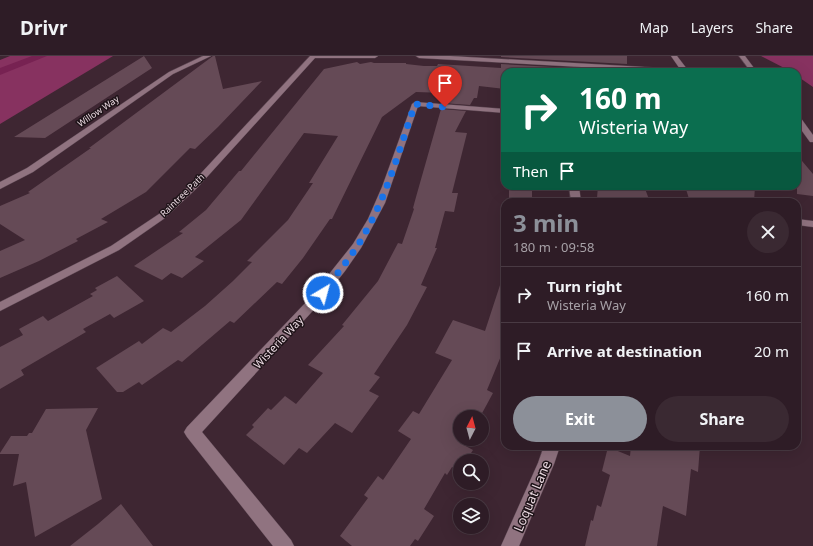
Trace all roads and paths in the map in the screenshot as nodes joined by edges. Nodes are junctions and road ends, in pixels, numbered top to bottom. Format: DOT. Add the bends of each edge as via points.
graph roads {
  1 [pos="208,56"];
  2 [pos="313,56"];
  3 [pos="375,56"];
  4 [pos="419,56"];
  5 [pos="674,56"];
  6 [pos="742,56"];
  7 [pos="632,68"];
  8 [pos="683,68"];
  9 [pos="751,68"];
  10 [pos="501,111"];
  11 [pos="801,124"];
  12 [pos="810,136"];
  13 [pos="0,186"];
  14 [pos="801,222"];
  15 [pos="813,224"];
  16 [pos="0,308"];
  17 [pos="551,450"];
  18 [pos="285,546"];
  19 [pos="510,546"];
  1 -- 13 [label="street, Willow Way" via="171,73 30,170"];
  2 -- 3 [label="street"];
  2 -- 16 [label="street, Raintree Path" via="194,186 162,216 115,248"];
  4 -- 7 [label="street"];
  5 -- 8 [label="street"];
  6 -- 9 [label="street"];
  10 -- 18 [label="street, Wisteria Way" via="415,104 381,201 366,233 354,251 323,293 192,432"];
  11 -- 12 [label="street"];
  14 -- 15 [label="street"];
  17 -- 19 [label="street, Loquat Lane"];
}
